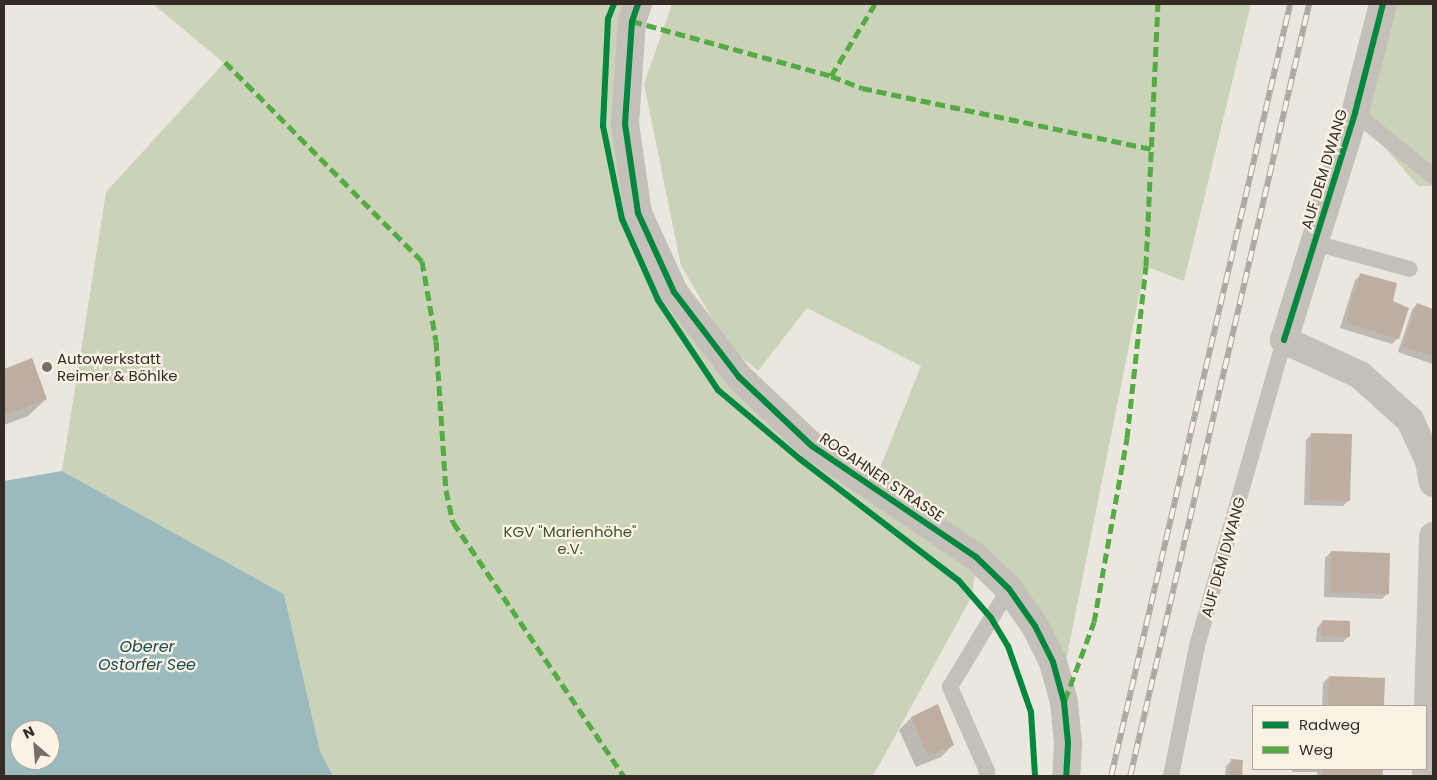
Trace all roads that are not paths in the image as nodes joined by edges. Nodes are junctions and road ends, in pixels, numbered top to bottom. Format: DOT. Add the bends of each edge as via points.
graph roads {
  1 [pos="638,4"];
  2 [pos="1383,4"];
  3 [pos="1355,113"];
  4 [pos="1433,176"];
  5 [pos="1315,243"];
  6 [pos="1410,269"];
  7 [pos="1284,340"];
  8 [pos="1433,483"];
  9 [pos="1433,536"];
  10 [pos="1009,589"];
  11 [pos="1427,742"];
  12 [pos="986,776"];
  13 [pos="1066,776"];
  14 [pos="1171,776"];
  1 -- 10 [label="street, ROGAHNER STRASSE" via="632,21 625,124 638,213 674,292 739,377 812,446 976,557"];
  2 -- 3 [label="street, AUF DEM DWANG"];
  3 -- 4 [label="lane"];
  3 -- 5 [label="street, AUF DEM DWANG"];
  5 -- 6 [label="lane"];
  5 -- 7 [label="street, AUF DEM DWANG"];
  7 -- 8 [label="street" via="1360,375 1410,420 1429,460"];
  7 -- 14 [label="lane, AUF DEM DWANG" via="1197,646"];
  9 -- 11 [label="street"];
  10 -- 12 [label="lane" via="950,687"];
  10 -- 13 [label="street, ROGAHNER STRASSE" via="1035,626 1053,662 1064,702 1068,742"];
}
